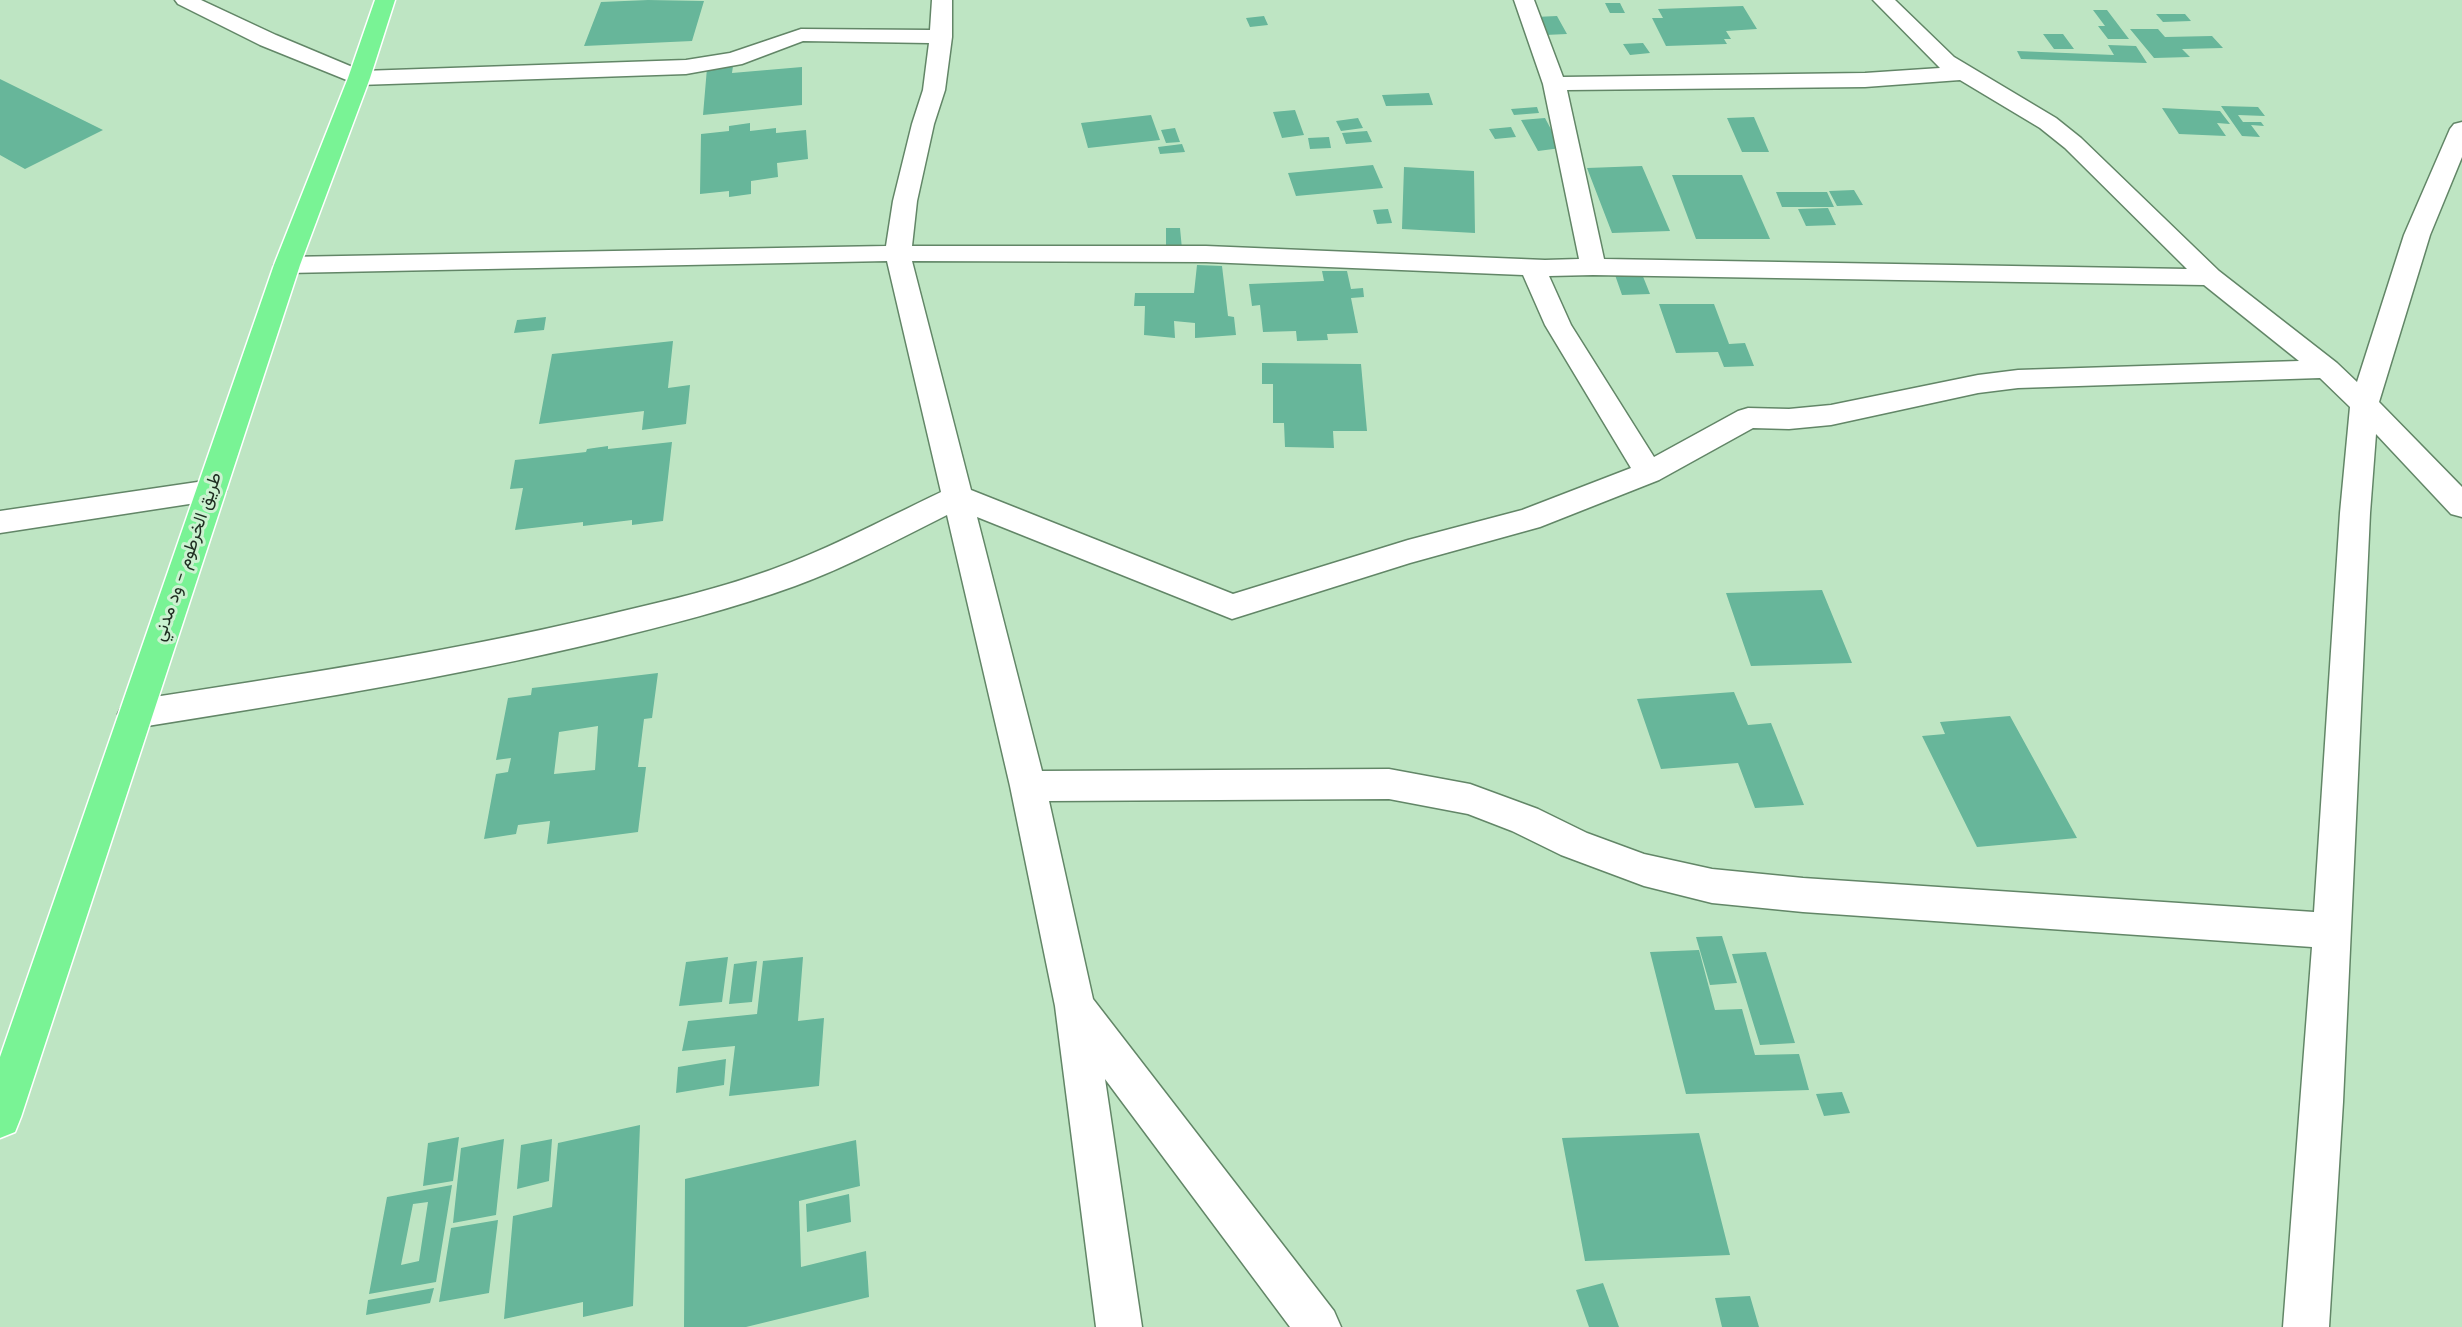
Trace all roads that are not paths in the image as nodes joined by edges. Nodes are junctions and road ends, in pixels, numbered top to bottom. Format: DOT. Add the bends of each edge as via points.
graph roads {
  1 [pos="185,0"];
  2 [pos="385,0"];
  3 [pos="942,0"];
  4 [pos="1524,0"];
  5 [pos="1883,0"];
  6 [pos="941,37"];
  7 [pos="1962,73"];
  8 [pos="359,78"];
  9 [pos="1554,84"];
  10 [pos="2462,129"];
  11 [pos="898,254"];
  12 [pos="286,265"];
  13 [pos="1593,267"];
  14 [pos="1533,269"];
  15 [pos="2210,277"];
  16 [pos="2327,369"];
  17 [pos="2364,404"];
  18 [pos="1649,473"];
  19 [pos="211,491"];
  20 [pos="958,497"];
  21 [pos="2462,506"];
  22 [pos="0,522"];
  23 [pos="135,714"];
  24 [pos="1028,786"];
  25 [pos="2330,931"];
  26 [pos="1075,1006"];
  27 [pos="0,1117"];
  28 [pos="1119,1327"];
  29 [pos="1318,1327"];
  30 [pos="2306,1327"];
  1 -- 8 [label="street"];
  2 -- 8 [label="highway, طريق الخرطوم - ود مدني"];
  3 -- 6 [label="street"];
  4 -- 9 [label="street"];
  5 -- 7 [label="street" via="1946,63"];
  6 -- 8 [label="street" via="801,35 734,60 686,67"];
  6 -- 11 [label="street" via="934,90 905,201"];
  7 -- 9 [label="street" via="1865,80"];
  7 -- 15 [label="street" via="2048,123 2073,143"];
  8 -- 12 [label="highway, طريق الخرطوم - ود مدني"];
  9 -- 13 [label="street"];
  10 -- 17 [label="street" via="2417,235"];
  11 -- 12 [label="street"];
  11 -- 14 [label="street" via="1209,254"];
  11 -- 20 [label="street"];
  12 -- 19 [label="highway, طريق الخرطوم - ود مدني"];
  13 -- 14 [label="street"];
  13 -- 15 [label="street"];
  14 -- 18 [label="street" via="1558,325"];
  15 -- 16 [label="street"];
  16 -- 17 [label="street"];
  16 -- 18 [label="street" via="2018,379 1832,415 1748,418"];
  17 -- 21 [label="street"];
  17 -- 25 [label="street"];
  18 -- 20 [label="street" via="1528,519 1232,607"];
  19 -- 22 [label="street"];
  19 -- 23 [label="highway, طريق الخرطوم - ود مدني"];
  20 -- 23 [label="street" via="786,577 707,602 535,645 344,681"];
  20 -- 24 [label="street"];
  23 -- 27 [label="highway, طريق الخرطوم - ود مدني"];
  24 -- 25 [label="street" via="1389,784 1470,799 1644,870 1712,886"];
  24 -- 26 [label="street"];
  25 -- 30 [label="street"];
  26 -- 28 [label="street"];
  26 -- 29 [label="street"];
}
